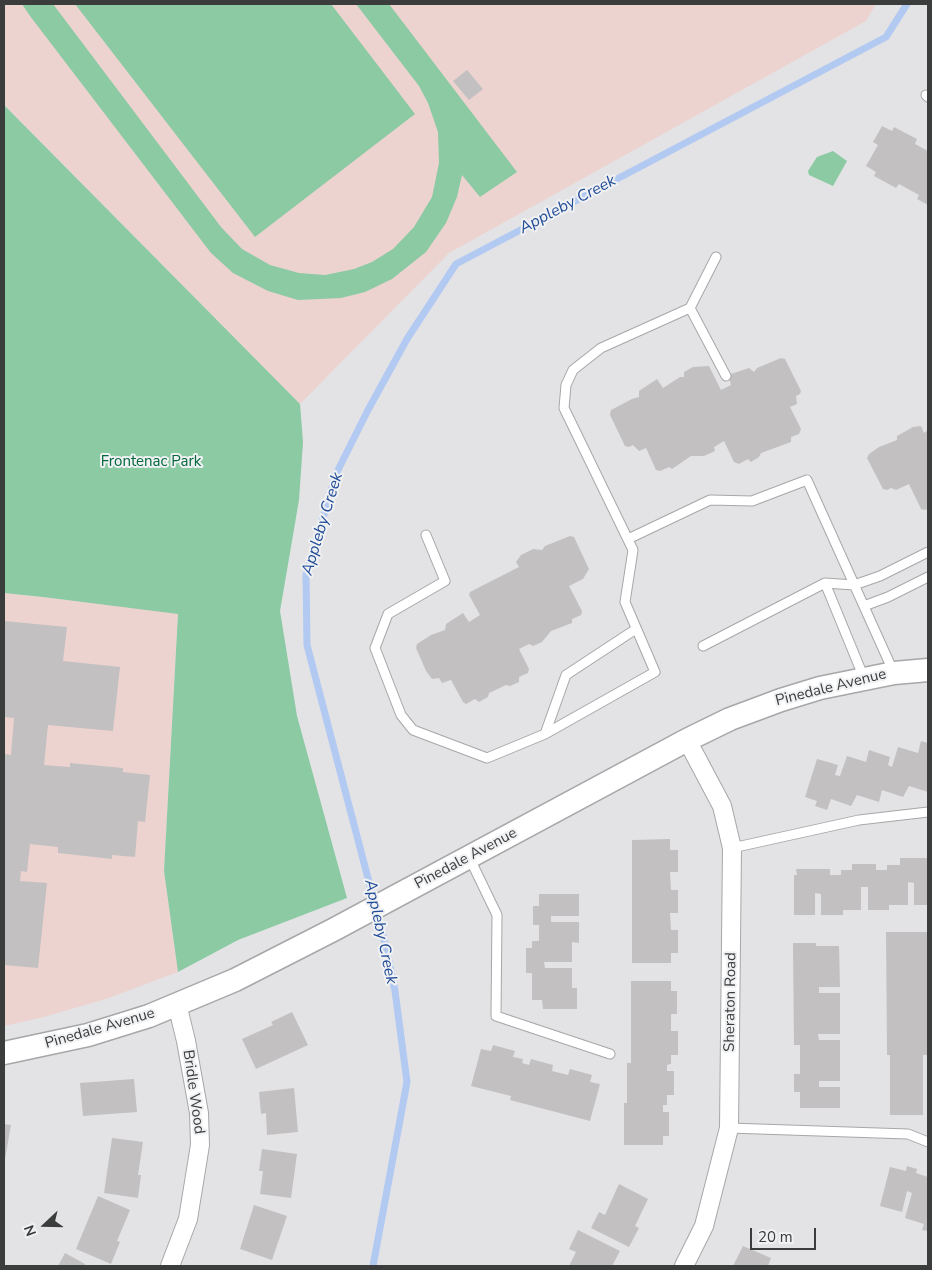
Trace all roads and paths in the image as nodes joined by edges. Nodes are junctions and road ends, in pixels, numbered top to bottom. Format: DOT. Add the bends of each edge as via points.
graph roads {
  1 [pos="716,257"];
  2 [pos="690,308"];
  3 [pos="726,376"];
  4 [pos="426,535"];
  5 [pos="628,539"];
  6 [pos="928,552"];
  7 [pos="928,577"];
  8 [pos="825,583"];
  9 [pos="854,585"];
  10 [pos="864,606"];
  11 [pos="636,629"];
  12 [pos="703,646"];
  13 [pos="928,670"];
  14 [pos="894,673"];
  15 [pos="864,678"];
  16 [pos="545,734"];
  17 [pos="687,740"];
  18 [pos="928,812"];
  19 [pos="732,848"];
  20 [pos="468,857"];
  21 [pos="176,1004"];
  22 [pos="4,1053"];
  23 [pos="610,1054"];
  24 [pos="729,1128"];
  25 [pos="928,1142"];
  26 [pos="170,1266"];
  27 [pos="684,1266"];
  1 -- 2 [label="lane"];
  2 -- 3 [label="lane"];
  2 -- 5 [label="lane" via="601,348 573,370 566,385 564,408"];
  4 -- 16 [label="lane" via="445,581 388,614 375,648 402,714 413,730 487,758"];
  5 -- 9 [label="lane" via="710,500 752,501 807,480"];
  5 -- 11 [label="lane" via="633,550 625,602"];
  6 -- 9 [label="lane"];
  7 -- 10 [label="lane"];
  8 -- 9 [label="lane"];
  8 -- 12 [label="lane"];
  8 -- 15 [label="lane"];
  9 -- 10 [label="lane"];
  10 -- 14 [label="lane"];
  11 -- 16 [label="lane" via="566,675"];
  11 -- 16 [label="lane" via="655,672"];
  13 -- 14 [label="street, Pinedale Avenue"];
  14 -- 15 [label="street, Pinedale Avenue"];
  15 -- 17 [label="street, Pinedale Avenue" via="755,709"];
  17 -- 19 [label="street, Sheraton Road" via="722,806"];
  17 -- 20 [label="street, Pinedale Avenue"];
  18 -- 19 [label="lane" via="859,820"];
  19 -- 24 [label="street, Sheraton Road"];
  20 -- 21 [label="street, Pinedale Avenue" via="234,980"];
  20 -- 23 [label="lane" via="497,915 496,1016"];
  21 -- 22 [label="street, Pinedale Avenue" via="88,1035"];
  21 -- 26 [label="street, Bridle Wood" via="199,1113 200,1145 188,1220"];
  24 -- 25 [label="lane" via="908,1134"];
  24 -- 27 [label="street, Sheraton Road" via="704,1226"];
}
